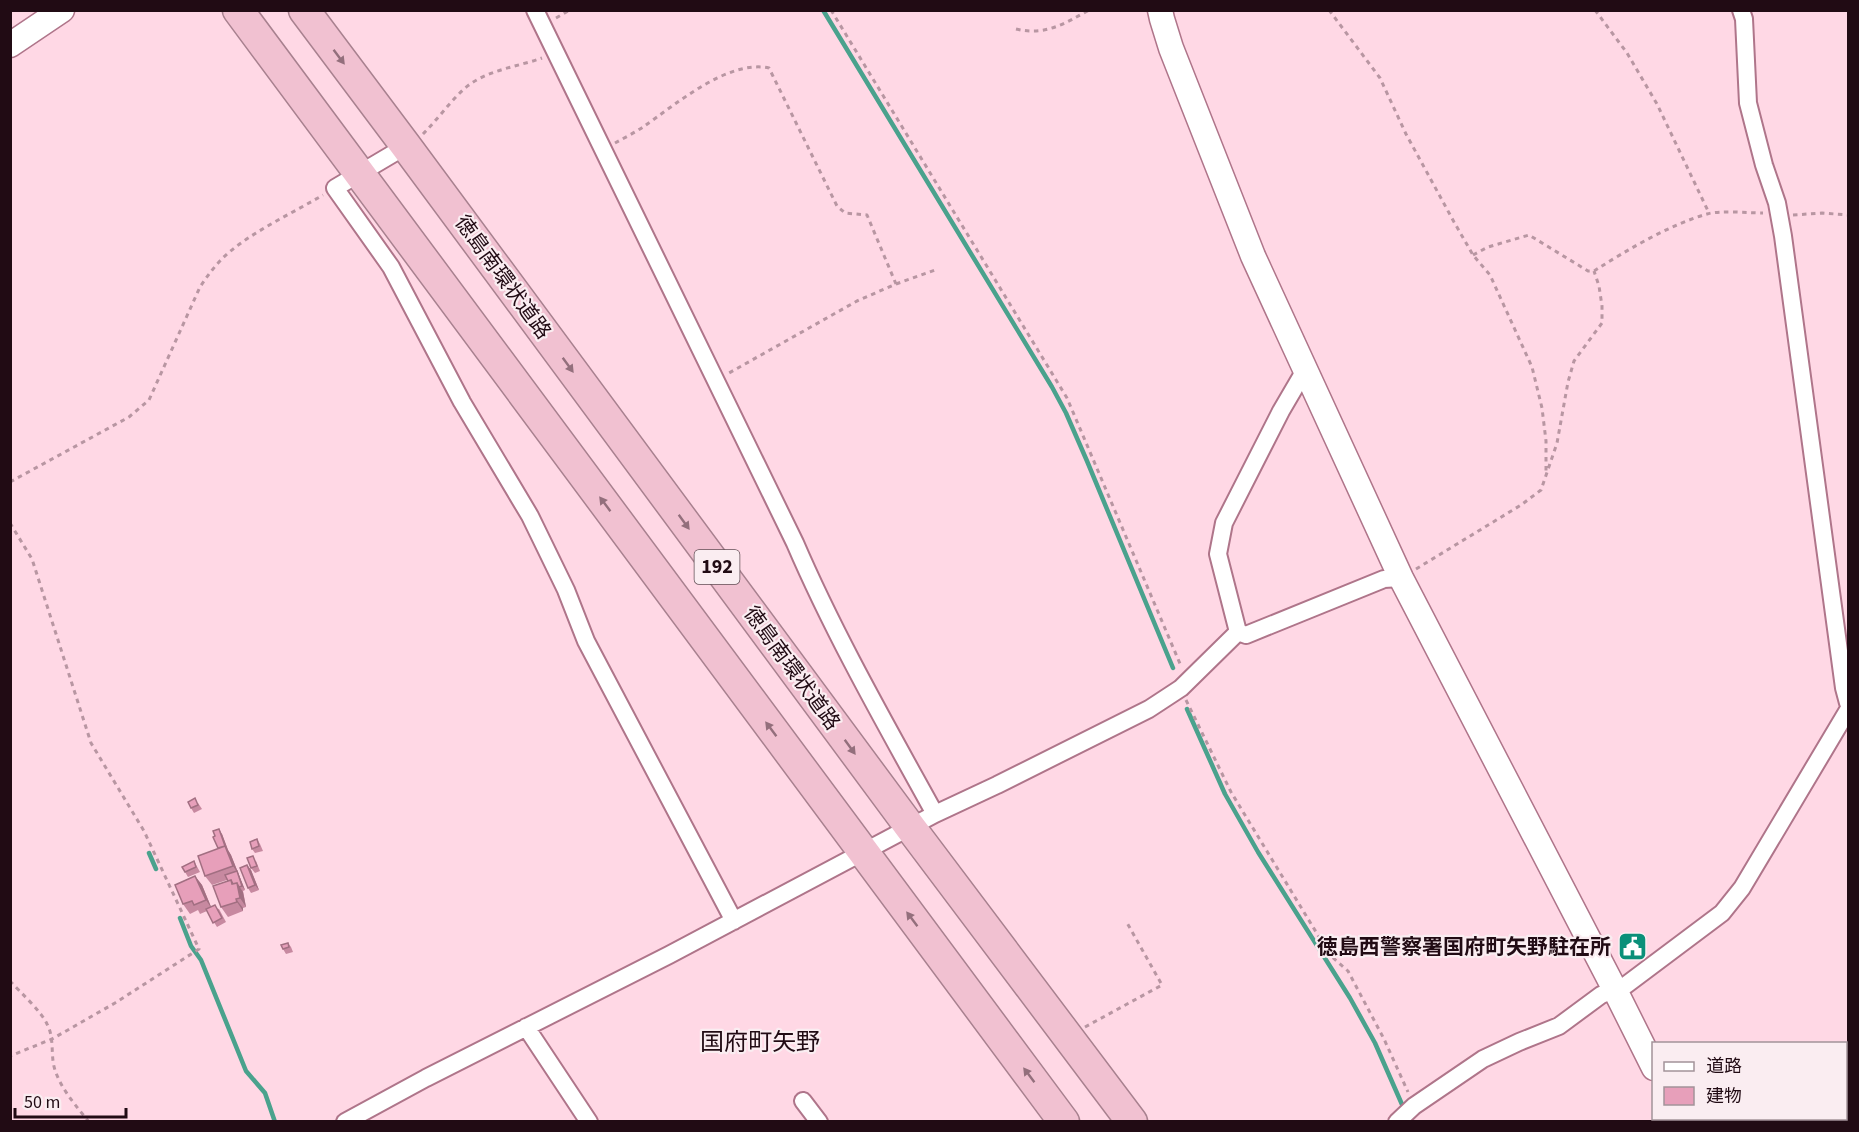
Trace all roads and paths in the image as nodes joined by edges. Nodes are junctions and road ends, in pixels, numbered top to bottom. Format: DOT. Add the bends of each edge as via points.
graph roads {
  1 [pos="62,10"];
  2 [pos="238,10"];
  3 [pos="304,10"];
  4 [pos="535,10"];
  5 [pos="831,10"];
  6 [pos="1089,10"];
  7 [pos="1160,10"];
  8 [pos="1329,10"];
  9 [pos="1595,10"];
  10 [pos="1741,10"];
  11 [pos="1016,29"];
  12 [pos="10,45"];
  13 [pos="555,53"];
  14 [pos="406,146"];
  15 [pos="603,150"];
  16 [pos="347,181"];
  17 [pos="1709,213"];
  18 [pos="1779,213"];
  19 [pos="1848,215"];
  20 [pos="1473,255"];
  21 [pos="935,270"];
  22 [pos="1594,271"];
  23 [pos="896,284"];
  24 [pos="1305,370"];
  25 [pos="716,381"];
  26 [pos="1546,476"];
  27 [pos="10,482"];
  28 [pos="10,523"];
  29 [pos="1401,578"];
  30 [pos="1238,632"];
  31 [pos="1184,685"];
  32 [pos="1848,703"];
  33 [pos="1848,710"];
  34 [pos="922,821"];
  35 [pos="862,852"];
  36 [pos="734,921"];
  37 [pos="1126,921"];
  38 [pos="10,981"];
  39 [pos="1615,990"];
  40 [pos="526,1027"];
  41 [pos="1068,1036"];
  42 [pos="52,1039"];
  43 [pos="10,1056"];
  44 [pos="1652,1066"];
  45 [pos="803,1101"];
  46 [pos="1405,1114"];
  47 [pos="89,1122"];
  48 [pos="345,1122"];
  49 [pos="589,1122"];
  50 [pos="819,1122"];
  51 [pos="1064,1122"];
  52 [pos="1132,1122"];
  1 -- 12 [label="street"];
  2 -- 16 [label="highway, 192"];
  3 -- 14 [label="highway, 徳島南環状道路 / 192, one-way"];
  4 -- 13 [label="street"];
  5 -- 31 [label="path" via="1067,398"];
  6 -- 11 [label="path" via="1045,31"];
  7 -- 24 [label="street" via="1234,210"];
  8 -- 20 [label="path" via="1380,78 1406,134"];
  9 -- 17 [label="path" via="1627,53 1657,104"];
  10 -- 18 [label="street" via="1748,103"];
  13 -- 14 [label="path" via="477,80 417,140"];
  13 -- 15 [label="street"];
  14 -- 16 [label="street"];
  14 -- 34 [label="highway, 徳島南環状道路 / 192, one-way"];
  15 -- 23 [label="path" via="720,76 758,66 769,68 837,206 845,213 867,215"];
  15 -- 25 [label="street"];
  16 -- 27 [label="path" via="244,242 210,272 149,400 129,417"];
  35 -- 16 [label="highway, 192, one-way"];
  16 -- 36 [label="street" via="462,402 530,516 586,641"];
  17 -- 18 [label="path"];
  17 -- 22 [label="path" via="1667,230"];
  18 -- 19 [label="path"];
  18 -- 32 [label="street"];
  20 -- 22 [label="path" via="1528,235"];
  20 -- 26 [label="path" via="1490,275 1532,367 1542,408"];
  21 -- 23 [label="path"];
  22 -- 26 [label="path" via="1602,322 1574,361"];
  23 -- 25 [label="path" via="857,301"];
  24 -- 29 [label="street"];
  24 -- 30 [label="street" via="1224,523 1218,554"];
  25 -- 34 [label="street" via="872,699"];
  26 -- 29 [label="path" via="1541,490 1521,505"];
  28 -- 42 [label="path" via="32,559 91,743 144,831 199,949"];
  29 -- 30 [label="street" via="1384,579 1246,635"];
  29 -- 39 [label="street"];
  30 -- 31 [label="street"];
  31 -- 34 [label="street" via="1149,709"];
  31 -- 46 [label="path" via="1231,792 1330,955 1348,971 1384,1039"];
  33 -- 39 [label="street" via="1742,888 1722,913"];
  34 -- 35 [label="street"];
  34 -- 41 [label="highway, 徳島南環状道路 / 192"];
  35 -- 36 [label="street"];
  51 -- 35 [label="highway, 192, one-way"];
  36 -- 40 [label="street"];
  37 -- 41 [label="path" via="1162,985"];
  38 -- 42 [label="path" via="47,1023"];
  39 -- 44 [label="street"];
  39 -- 46 [label="street" via="1601,995 1559,1026 1484,1059"];
  40 -- 48 [label="street"];
  40 -- 49 [label="street"];
  41 -- 52 [label="highway, 徳島南環状道路 / 192"];
  42 -- 43 [label="path"];
  42 -- 47 [label="path" via="56,1071"];
  45 -- 50 [label="street"];
}
